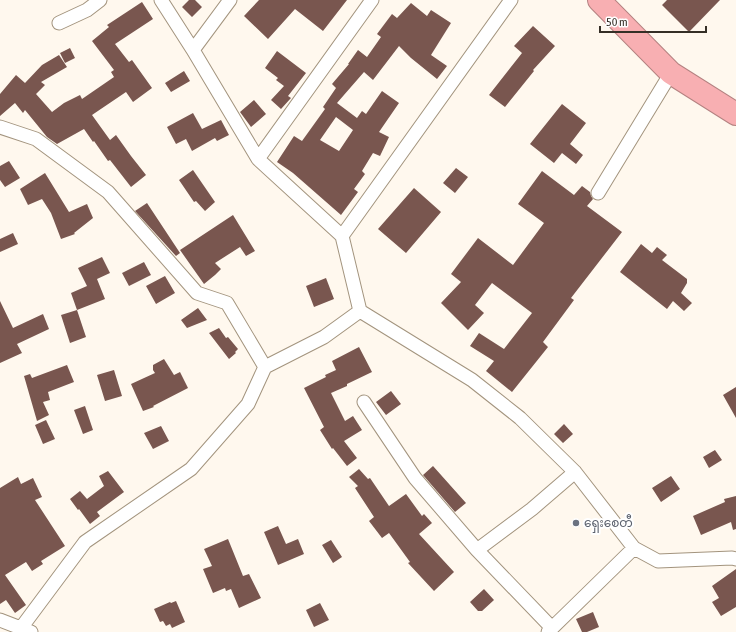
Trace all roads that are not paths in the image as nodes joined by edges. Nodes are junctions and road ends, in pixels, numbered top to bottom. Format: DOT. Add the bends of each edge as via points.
graph roads {
  1 [pos="100,0"];
  2 [pos="161,0"];
  3 [pos="230,0"];
  4 [pos="372,0"];
  5 [pos="511,0"];
  6 [pos="599,0"];
  7 [pos="59,23"];
  8 [pos="193,50"];
  9 [pos="671,73"];
  10 [pos="736,114"];
  11 [pos="0,127"];
  12 [pos="258,159"];
  13 [pos="598,193"];
  14 [pos="342,236"];
  15 [pos="360,311"];
  16 [pos="265,367"];
  17 [pos="364,402"];
  18 [pos="575,472"];
  19 [pos="634,548"];
  20 [pos="477,550"];
  21 [pos="736,559"];
  22 [pos="0,620"];
  23 [pos="26,630"];
  24 [pos="550,630"];
  1 -- 7 [label="street" via="87,10"];
  2 -- 8 [label="street"];
  3 -- 8 [label="street"];
  4 -- 12 [label="street"];
  5 -- 14 [label="street"];
  6 -- 9 [label="highway"];
  8 -- 12 [label="street"];
  9 -- 10 [label="highway"];
  9 -- 13 [label="street"];
  11 -- 16 [label="street" via="36,139 108,192 197,293 227,304"];
  12 -- 14 [label="street"];
  14 -- 15 [label="street"];
  15 -- 16 [label="street" via="324,337"];
  15 -- 18 [label="street" via="472,380 520,418"];
  16 -- 23 [label="street" via="248,404 191,469 85,542"];
  17 -- 20 [label="street" via="415,478"];
  18 -- 19 [label="street"];
  18 -- 20 [label="street" via="532,509"];
  19 -- 21 [label="street" via="658,561"];
  19 -- 24 [label="street"];
  20 -- 24 [label="street"];
  22 -- 23 [label="street"];
}
